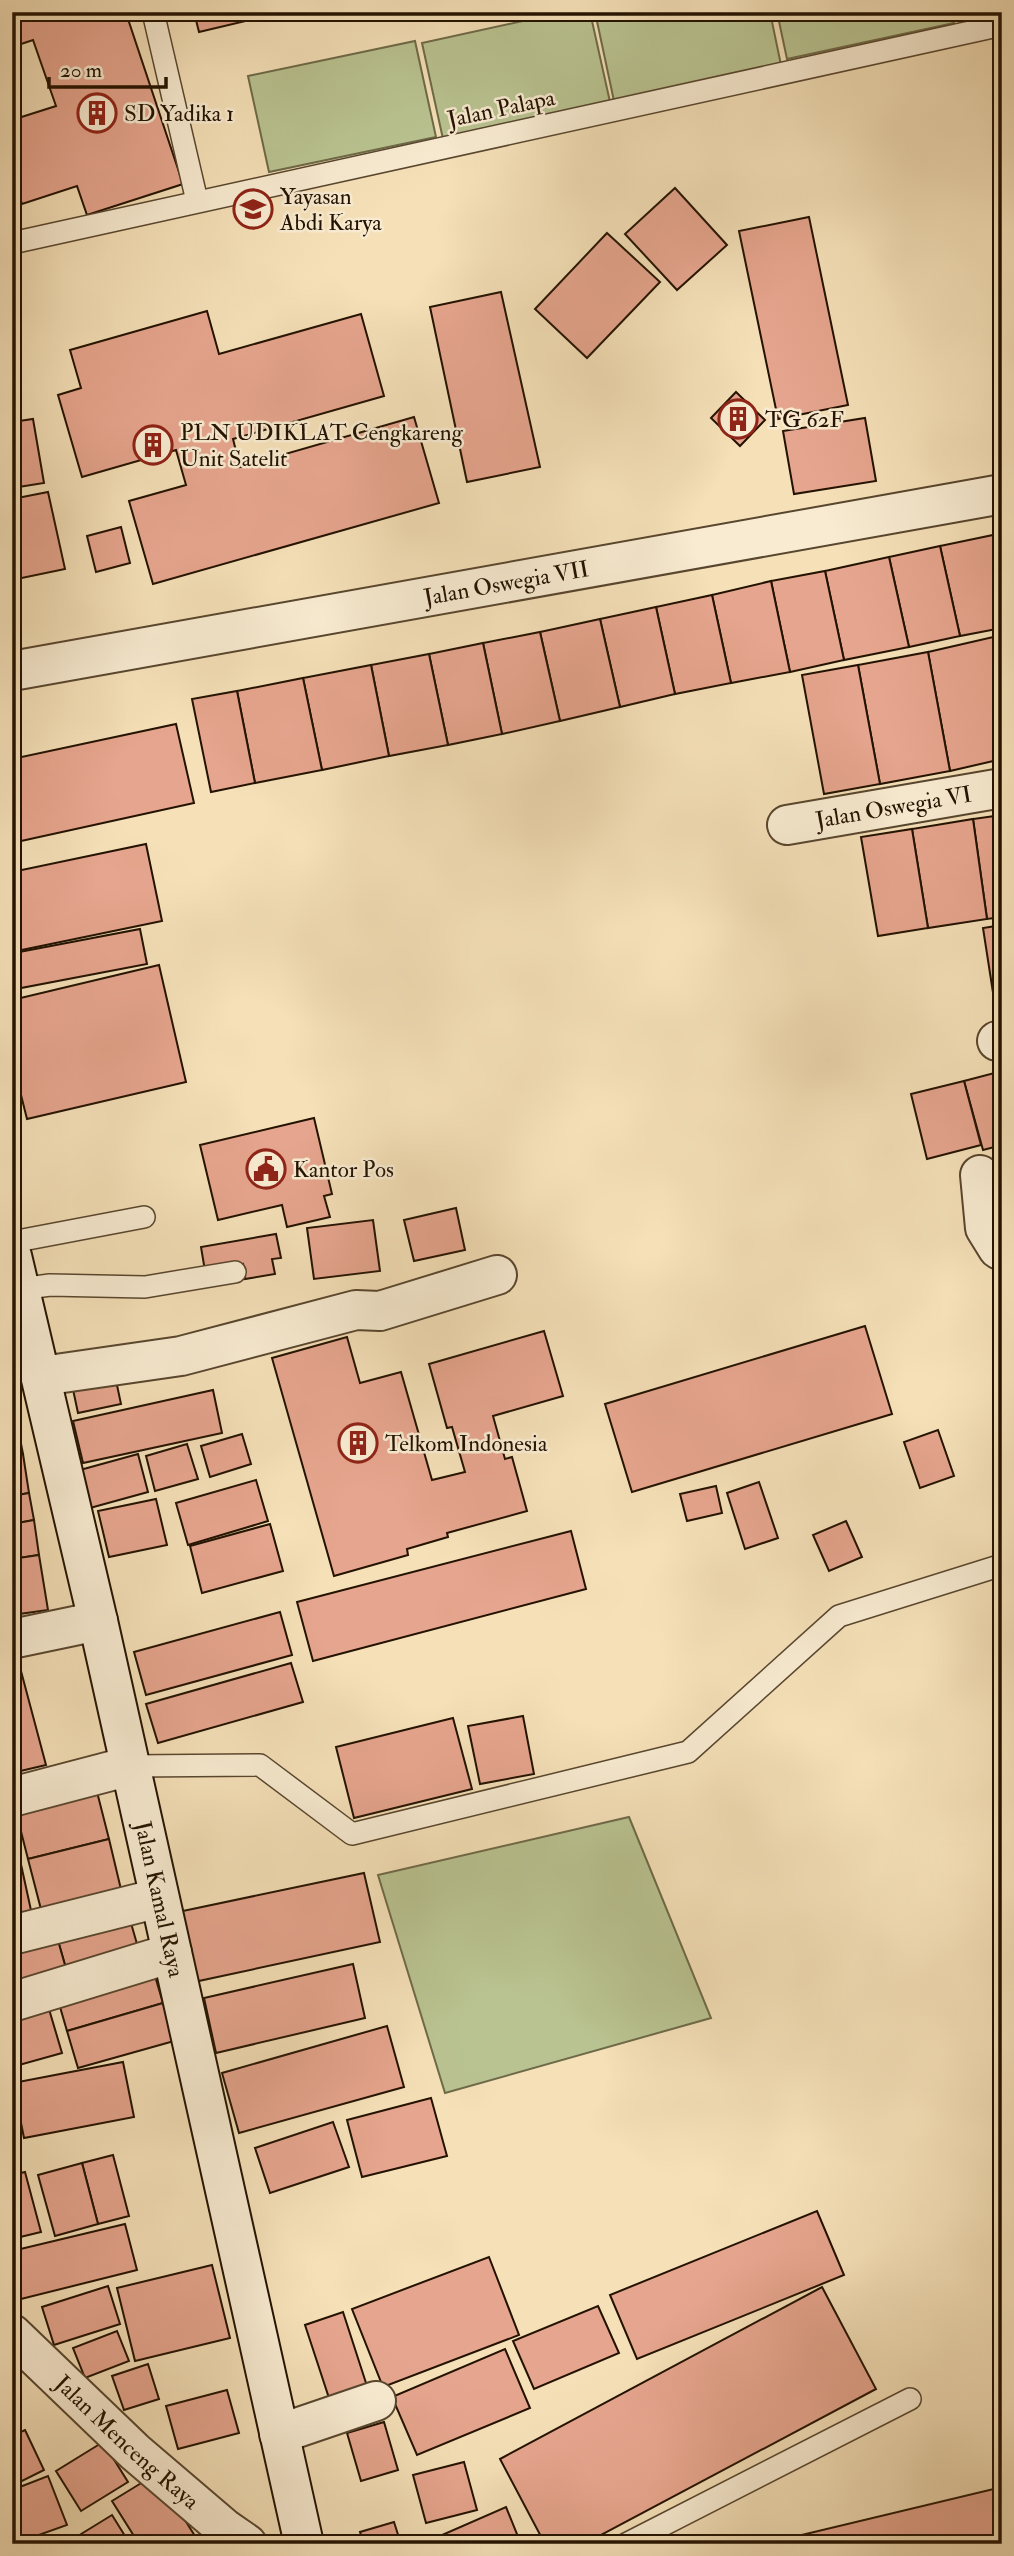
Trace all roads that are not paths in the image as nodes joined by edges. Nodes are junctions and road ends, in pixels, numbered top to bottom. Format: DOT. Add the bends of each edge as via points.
graph roads {
  1 [pos="153,12"];
  2 [pos="1002,25"];
  3 [pos="197,201"];
  4 [pos="12,243"];
  5 [pos="1002,494"];
  6 [pos="12,671"];
  7 [pos="1002,788"];
  8 [pos="787,825"];
  9 [pos="980,1175"];
  10 [pos="144,1217"];
  11 [pos="12,1242"];
  12 [pos="1002,1251"];
  13 [pos="235,1272"];
  14 [pos="16,1273"];
  15 [pos="498,1275"];
  16 [pos="42,1376"];
  17 [pos="1002,1565"];
  18 [pos="98,1621"];
  19 [pos="12,1639"];
  20 [pos="130,1766"];
  21 [pos="12,1797"];
  22 [pos="159,1898"];
  23 [pos="12,1935"];
  24 [pos="172,1953"];
  25 [pos="12,2002"];
  26 [pos="12,2334"];
  27 [pos="910,2399"];
  28 [pos="376,2401"];
  29 [pos="279,2434"];
  30 [pos="247,2544"];
  31 [pos="304,2544"];
  32 [pos="626,2544"];
  1 -- 3 [label="lane"];
  2 -- 3 [label="lane, Jalan Palapa"];
  3 -- 4 [label="lane, Jalan Palapa"];
  5 -- 6 [label="street, Jalan Oswegia VII"];
  7 -- 8 [label="street, Jalan Oswegia VI"];
  9 -- 12 [label="street" via="985,1228"];
  10 -- 11 [label="lane"];
  13 -- 14 [label="lane" via="145,1287 50,1285"];
  14 -- 16 [label="street, Jalan Kamal Raya"];
  15 -- 16 [label="street" via="380,1311 356,1310 181,1356"];
  16 -- 18 [label="street, Jalan Kamal Raya"];
  17 -- 20 [label="lane" via="839,1616 688,1752 352,1834 260,1765"];
  18 -- 19 [label="street"];
  18 -- 20 [label="street, Jalan Kamal Raya"];
  20 -- 21 [label="street"];
  20 -- 22 [label="street, Jalan Kamal Raya"];
  22 -- 23 [label="street"];
  22 -- 24 [label="street, Jalan Kamal Raya"];
  24 -- 25 [label="street"];
  24 -- 29 [label="street, Jalan Kamal Raya"];
  26 -- 30 [label="street, Jalan Menceng Raya" via="135,2452"];
  27 -- 32 [label="lane"];
  28 -- 29 [label="street"];
  29 -- 31 [label="street, Jalan Kamal Raya"];
}
